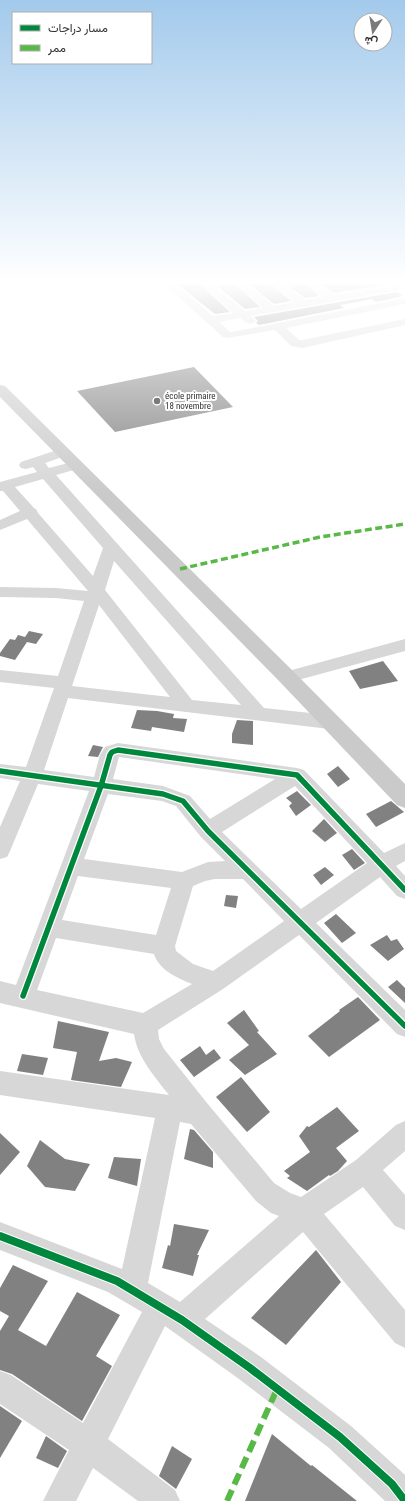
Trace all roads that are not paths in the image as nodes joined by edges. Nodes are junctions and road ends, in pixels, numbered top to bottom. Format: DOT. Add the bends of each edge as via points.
graph roads {
  1 [pos="0,389"];
  2 [pos="69,458"];
  3 [pos="40,467"];
  4 [pos="2,482"];
  5 [pos="31,512"];
  6 [pos="0,525"];
  7 [pos="111,548"];
  8 [pos="0,592"];
  9 [pos="96,594"];
  10 [pos="405,645"];
  11 [pos="0,676"];
  12 [pos="287,677"];
  13 [pos="64,687"];
  14 [pos="186,705"];
  15 [pos="258,713"];
  16 [pos="328,722"];
  17 [pos="0,771"];
  18 [pos="297,775"];
  19 [pos="32,776"];
  20 [pos="101,786"];
  21 [pos="405,800"];
  22 [pos="208,831"];
  23 [pos="0,851"];
  24 [pos="405,851"];
  25 [pos="380,865"];
  26 [pos="71,866"];
  27 [pos="248,871"];
  28 [pos="184,881"];
  29 [pos="405,890"];
  30 [pos="300,923"];
  31 [pos="49,927"];
  32 [pos="164,946"];
  33 [pos="215,982"];
  34 [pos="0,992"];
  35 [pos="23,996"];
  36 [pos="144,1025"];
  37 [pos="405,1026"];
  38 [pos="0,1083"];
  39 [pos="170,1108"];
  40 [pos="198,1112"];
  41 [pos="405,1134"];
  42 [pos="366,1169"];
  43 [pos="304,1212"];
  44 [pos="405,1216"];
  45 [pos="0,1236"];
  46 [pos="132,1290"];
  47 [pos="171,1314"];
  48 [pos="405,1333"];
  49 [pos="0,1386"];
  50 [pos="88,1444"];
  51 [pos="394,1495"];
  52 [pos="59,1501"];
  53 [pos="164,1501"];
  1 -- 2 [label="main road"];
  2 -- 3 [label="street"];
  2 -- 12 [label="main road"];
  3 -- 4 [label="street"];
  3 -- 7 [label="street"];
  4 -- 5 [label="street"];
  5 -- 6 [label="street"];
  5 -- 9 [label="street"];
  7 -- 9 [label="street"];
  7 -- 15 [label="street"];
  8 -- 9 [label="street"];
  9 -- 13 [label="street"];
  9 -- 14 [label="street"];
  10 -- 12 [label="street"];
  11 -- 13 [label="street"];
  12 -- 16 [label="main road"];
  13 -- 14 [label="street"];
  13 -- 19 [label="street"];
  14 -- 15 [label="street"];
  15 -- 16 [label="street"];
  16 -- 21 [label="main road"];
  17 -- 19 [label="street"];
  18 -- 20 [label="street" via="118,750 110,755"];
  18 -- 22 [label="street"];
  18 -- 25 [label="street"];
  19 -- 20 [label="street"];
  19 -- 23 [label="street"];
  20 -- 22 [label="street" via="163,794 183,801"];
  20 -- 26 [label="street"];
  22 -- 27 [label="street"];
  24 -- 25 [label="street"];
  25 -- 29 [label="street"];
  25 -- 30 [label="street"];
  26 -- 28 [label="street"];
  26 -- 31 [label="street"];
  27 -- 28 [label="street" via="201,872"];
  27 -- 30 [label="street"];
  28 -- 32 [label="street"];
  30 -- 33 [label="street"];
  30 -- 37 [label="street"];
  31 -- 32 [label="street"];
  31 -- 35 [label="street"];
  32 -- 33 [label="street" via="166,956 172,962 185,971"];
  33 -- 36 [label="street"];
  34 -- 35 [label="street"];
  35 -- 36 [label="street"];
  36 -- 40 [label="street" via="147,1041 155,1057"];
  38 -- 39 [label="street"];
  39 -- 40 [label="street"];
  39 -- 46 [label="street"];
  40 -- 43 [label="street" via="265,1192 281,1203"];
  41 -- 42 [label="street"];
  42 -- 43 [label="street"];
  42 -- 44 [label="street"];
  43 -- 47 [label="street"];
  43 -- 48 [label="street"];
  45 -- 46 [label="street" via="116,1281"];
  46 -- 47 [label="street"];
  47 -- 50 [label="street"];
  47 -- 51 [label="street" via="250,1368 340,1437"];
  49 -- 50 [label="street"];
  50 -- 52 [label="street"];
  50 -- 53 [label="street"];
}
